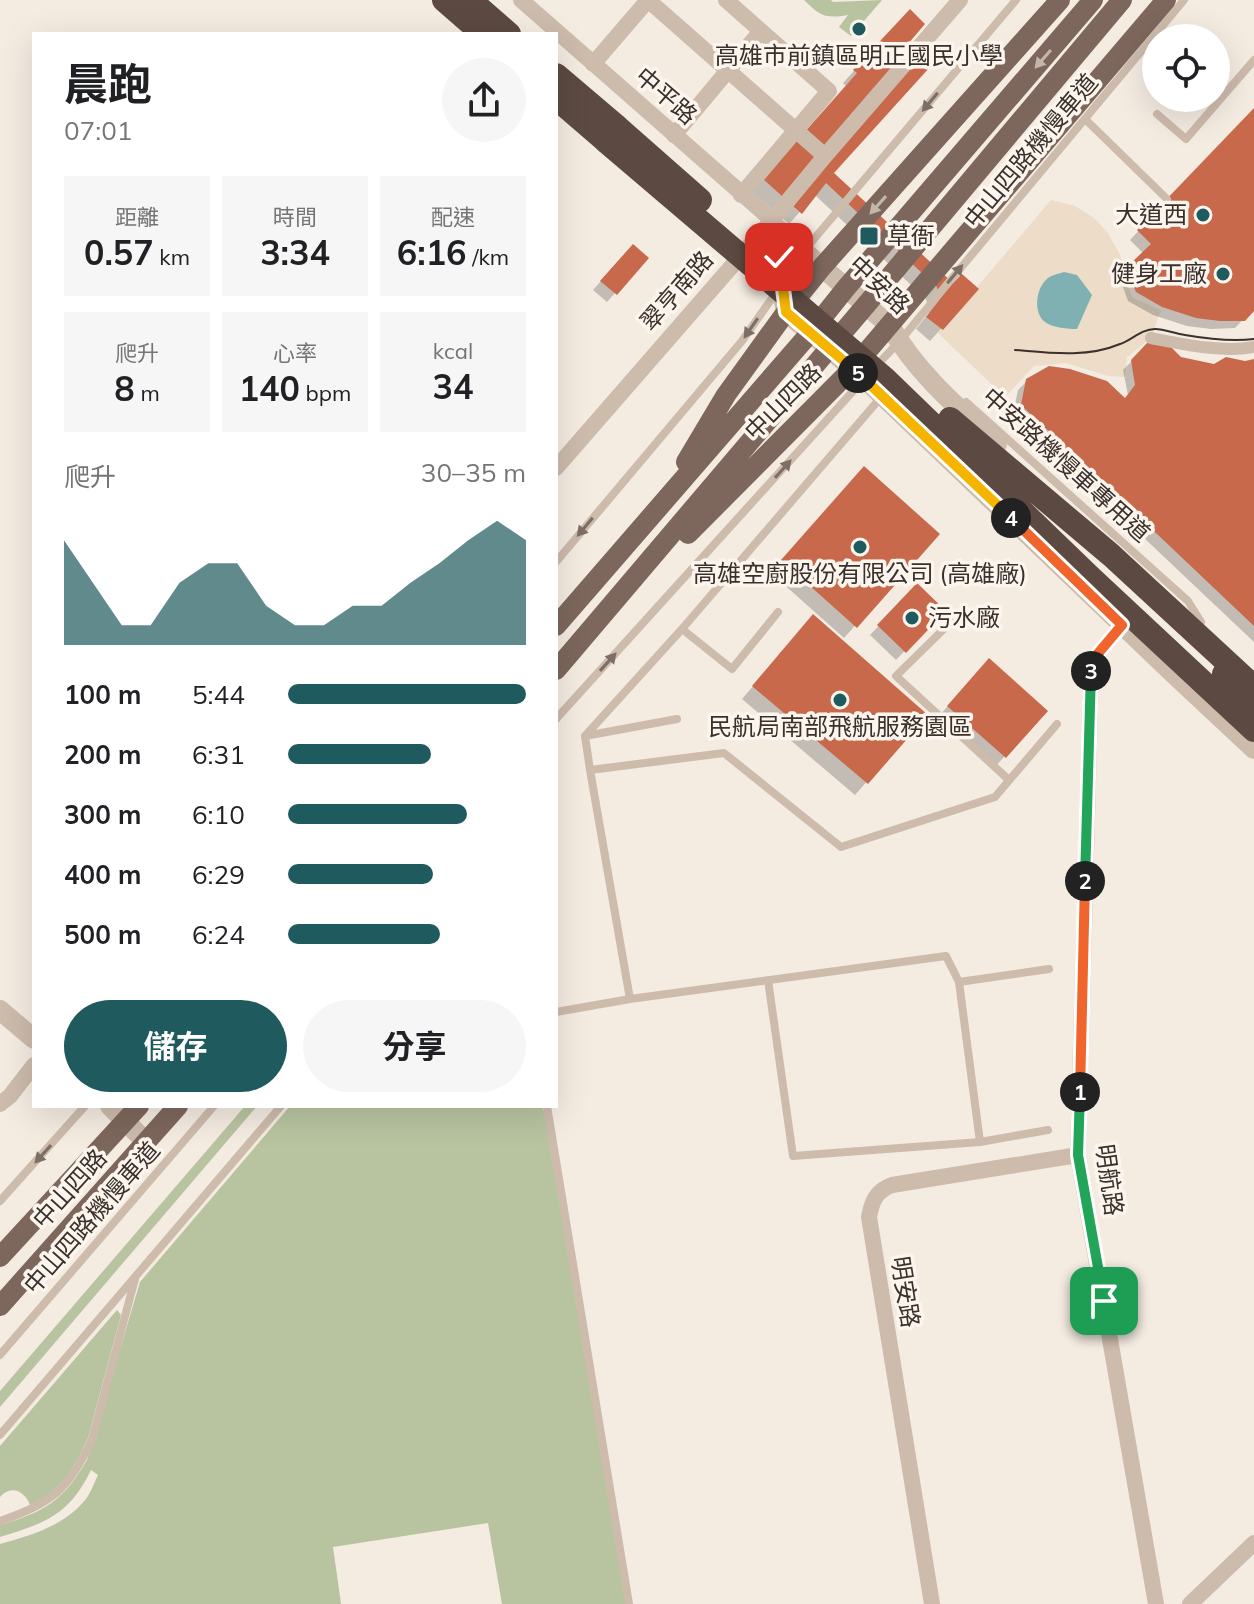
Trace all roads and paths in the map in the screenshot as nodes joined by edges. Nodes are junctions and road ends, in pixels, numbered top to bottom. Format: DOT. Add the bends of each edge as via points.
graph roads {
  1 [pos="444,0"];
  2 [pos="470,0"];
  3 [pos="521,0"];
  4 [pos="648,0"];
  5 [pos="726,0"];
  6 [pos="960,0"];
  7 [pos="1016,0"];
  8 [pos="1060,0"];
  9 [pos="1093,0"];
  10 [pos="1122,0"];
  11 [pos="1166,0"];
  12 [pos="1184,0"];
  13 [pos="761,31"];
  14 [pos="481,32"];
  15 [pos="507,32"];
  16 [pos="557,32"];
  17 [pos="558,33"];
  18 [pos="1254,60"];
  19 [pos="593,64"];
  20 [pos="728,71"];
  21 [pos="558,77"];
  22 [pos="558,99"];
  23 [pos="1157,114"];
  24 [pos="1085,119"];
  25 [pos="796,130"];
  26 [pos="611,134"];
  27 [pos="674,135"];
  28 [pos="825,156"];
  29 [pos="741,195"];
  30 [pos="1167,199"];
  31 [pos="775,225"];
  32 [pos="803,252"];
  33 [pos="822,267"];
  34 [pos="781,285"];
  35 [pos="846,288"];
  36 [pos="866,305"];
  37 [pos="786,312"];
  38 [pos="810,333"];
  39 [pos="894,334"];
  40 [pos="1151,338"];
  41 [pos="1254,347"];
  42 [pos="829,349"];
  43 [pos="858,373"];
  44 [pos="882,395"];
  45 [pos="953,433"];
  46 [pos="1018,464"];
  47 [pos="558,466"];
  48 [pos="985,493"];
  49 [pos="654,514"];
  50 [pos="558,560"];
  51 [pos="778,612"];
  52 [pos="951,622"];
  53 [pos="1201,622"];
  54 [pos="558,624"];
  55 [pos="1122,625"];
  56 [pos="682,629"];
  57 [pos="578,645"];
  58 [pos="558,668"];
  59 [pos="1254,675"];
  60 [pos="1254,687"];
  61 [pos="1254,696"];
  62 [pos="1254,703"];
  63 [pos="1254,716"];
  64 [pos="558,717"];
  65 [pos="677,719"];
  66 [pos="1057,724"];
  67 [pos="1254,727"];
  68 [pos="585,736"];
  69 [pos="1254,749"];
  70 [pos="590,770"];
  71 [pos="1009,780"];
  72 [pos="1049,969"];
  73 [pos="768,980"];
  74 [pos="959,982"];
  75 [pos="630,999"];
  76 [pos="0,1010"];
  77 [pos="558,1012"];
  78 [pos="32,1037"];
  79 [pos="32,1068"];
  80 [pos="0,1104"];
  81 [pos="83,1108"];
  82 [pos="112,1108"];
  83 [pos="137,1108"];
  84 [pos="176,1108"];
  85 [pos="212,1108"];
  86 [pos="279,1108"];
  87 [pos="547,1108"];
  88 [pos="125,1122"];
  89 [pos="1048,1130"];
  90 [pos="146,1142"];
  91 [pos="980,1142"];
  92 [pos="1078,1155"];
  93 [pos="0,1201"];
  94 [pos="0,1257"];
  95 [pos="136,1275"];
  96 [pos="0,1306"];
  97 [pos="0,1355"];
  98 [pos="0,1435"];
  99 [pos="0,1521"];
  100 [pos="1254,1543"];
  101 [pos="629,1604"];
  102 [pos="932,1604"];
  103 [pos="1156,1604"];
  104 [pos="1190,1604"];
  1 -- 14 [label="highway"];
  2 -- 15 [label="highway"];
  3 -- 16 [label="street, 中平路"];
  4 -- 19 [label="street"];
  4 -- 20 [label="street"];
  5 -- 13 [label="street"];
  6 -- 28 [label="street, 翠亨南路"];
  7 -- 32 [label="lane, one-way"];
  8 -- 33 [label="main road, 中山四路, one-way"];
  9 -- 35 [label="main road, 中山四路, one-way"];
  10 -- 36 [label="main road, 中山四路"];
  11 -- 39 [label="main road, 中山四路"];
  12 -- 24 [label="lane, 中山四路機慢車道"];
  13 -- 20 [label="street"];
  13 -- 25 [label="street" via="829,91"];
  17 -- 19 [label="street, 中平路"];
  18 -- 23 [label="lane" via="1186,139"];
  19 -- 27 [label="street, 中平路"];
  20 -- 25 [label="street"];
  20 -- 27 [label="street"];
  21 -- 26 [label="highway"];
  22 -- 26 [label="highway"];
  24 -- 30 [label="lane"];
  39 -- 24 [label="lane, 中山四路機慢車道, one-way"];
  25 -- 28 [label="street"];
  25 -- 29 [label="street"];
  26 -- 45 [label="highway, bridge" via="885,379"];
  27 -- 29 [label="street, 中平路"];
  28 -- 31 [label="street, 翠亨南路"];
  29 -- 31 [label="street, 中平路"];
  31 -- 32 [label="street, 中安路"];
  31 -- 34 [label="street"];
  31 -- 47 [label="street, 翠亨南路"];
  32 -- 33 [label="street, 中安路"];
  32 -- 34 [label="lane"];
  33 -- 35 [label="street, 中安路"];
  33 -- 37 [label="main road, 中山四路"];
  34 -- 37 [label="street"];
  34 -- 50 [label="lane, one-way" via="742,341"];
  35 -- 36 [label="street, 中安路"];
  35 -- 38 [label="main road, 中山四路"];
  36 -- 39 [label="street, 中安路"];
  36 -- 42 [label="main road, 中山四路"];
  37 -- 38 [label="street"];
  37 -- 49 [label="main road, 中山四路" via="726,395"];
  38 -- 42 [label="street"];
  38 -- 49 [label="main road, 中山四路"];
  39 -- 43 [label="main road, 中山四路"];
  39 -- 46 [label="street, 中安路" via="919,367"];
  39 -- 53 [label="lane, 中安路機慢車專用道" via="1188,601"];
  40 -- 41 [label="street" via="1241,350"];
  42 -- 43 [label="street"];
  42 -- 57 [label="main road, 中山四路"];
  43 -- 44 [label="street"];
  43 -- 57 [label="main road, 中山四路"];
  64 -- 43 [label="lane, one-way"];
  44 -- 48 [label="street"];
  44 -- 56 [label="lane"];
  45 -- 60 [label="highway, bridge" via="1111,555"];
  45 -- 62 [label="highway, bridge"];
  45 -- 63 [label="highway, bridge"];
  45 -- 67 [label="highway, bridge" via="1091,578"];
  46 -- 53 [label="street, 中安路"];
  46 -- 61 [label="street, 中安路"];
  48 -- 55 [label="street"];
  48 -- 67 [label="street" via="1049,531"];
  49 -- 54 [label="main road, 中山四路"];
  51 -- 56 [label="lane" via="732,669"];
  52 -- 71 [label="lane" via="896,676"];
  53 -- 59 [label="street, 中安路"];
  55 -- 69 [label="street"];
  55 -- 92 [label="street, 明航路" via="1091,669"];
  56 -- 68 [label="lane"];
  57 -- 58 [label="main road, 中山四路"];
  65 -- 68 [label="lane"];
  66 -- 71 [label="lane"];
  68 -- 70 [label="lane"];
  70 -- 71 [label="lane" via="724,753 841,847 995,797"];
  70 -- 75 [label="lane"];
  72 -- 74 [label="lane"];
  73 -- 74 [label="lane" via="946,956"];
  73 -- 75 [label="lane"];
  73 -- 91 [label="lane" via="793,1156"];
  74 -- 91 [label="lane"];
  75 -- 77 [label="lane"];
  76 -- 78 [label="street"];
  79 -- 80 [label="street"];
  81 -- 93 [label="lane, one-way"];
  82 -- 88 [label="street"];
  83 -- 88 [label="main road, 中山四路"];
  84 -- 90 [label="main road, 中山四路"];
  85 -- 97 [label="lane, 中山四路機慢車道"];
  86 -- 95 [label="lane"];
  87 -- 101 [label="lane"];
  88 -- 90 [label="street"];
  88 -- 94 [label="main road, 中山四路"];
  89 -- 91 [label="lane"];
  90 -- 96 [label="main road, 中山四路"];
  92 -- 102 [label="street, 明安路" via="892,1185 875,1196 871,1206"];
  92 -- 103 [label="street, 明航路"];
  95 -- 98 [label="lane"];
  95 -- 99 [label="lane" via="83,1459 51,1499"];
  100 -- 104 [label="street"];
}
